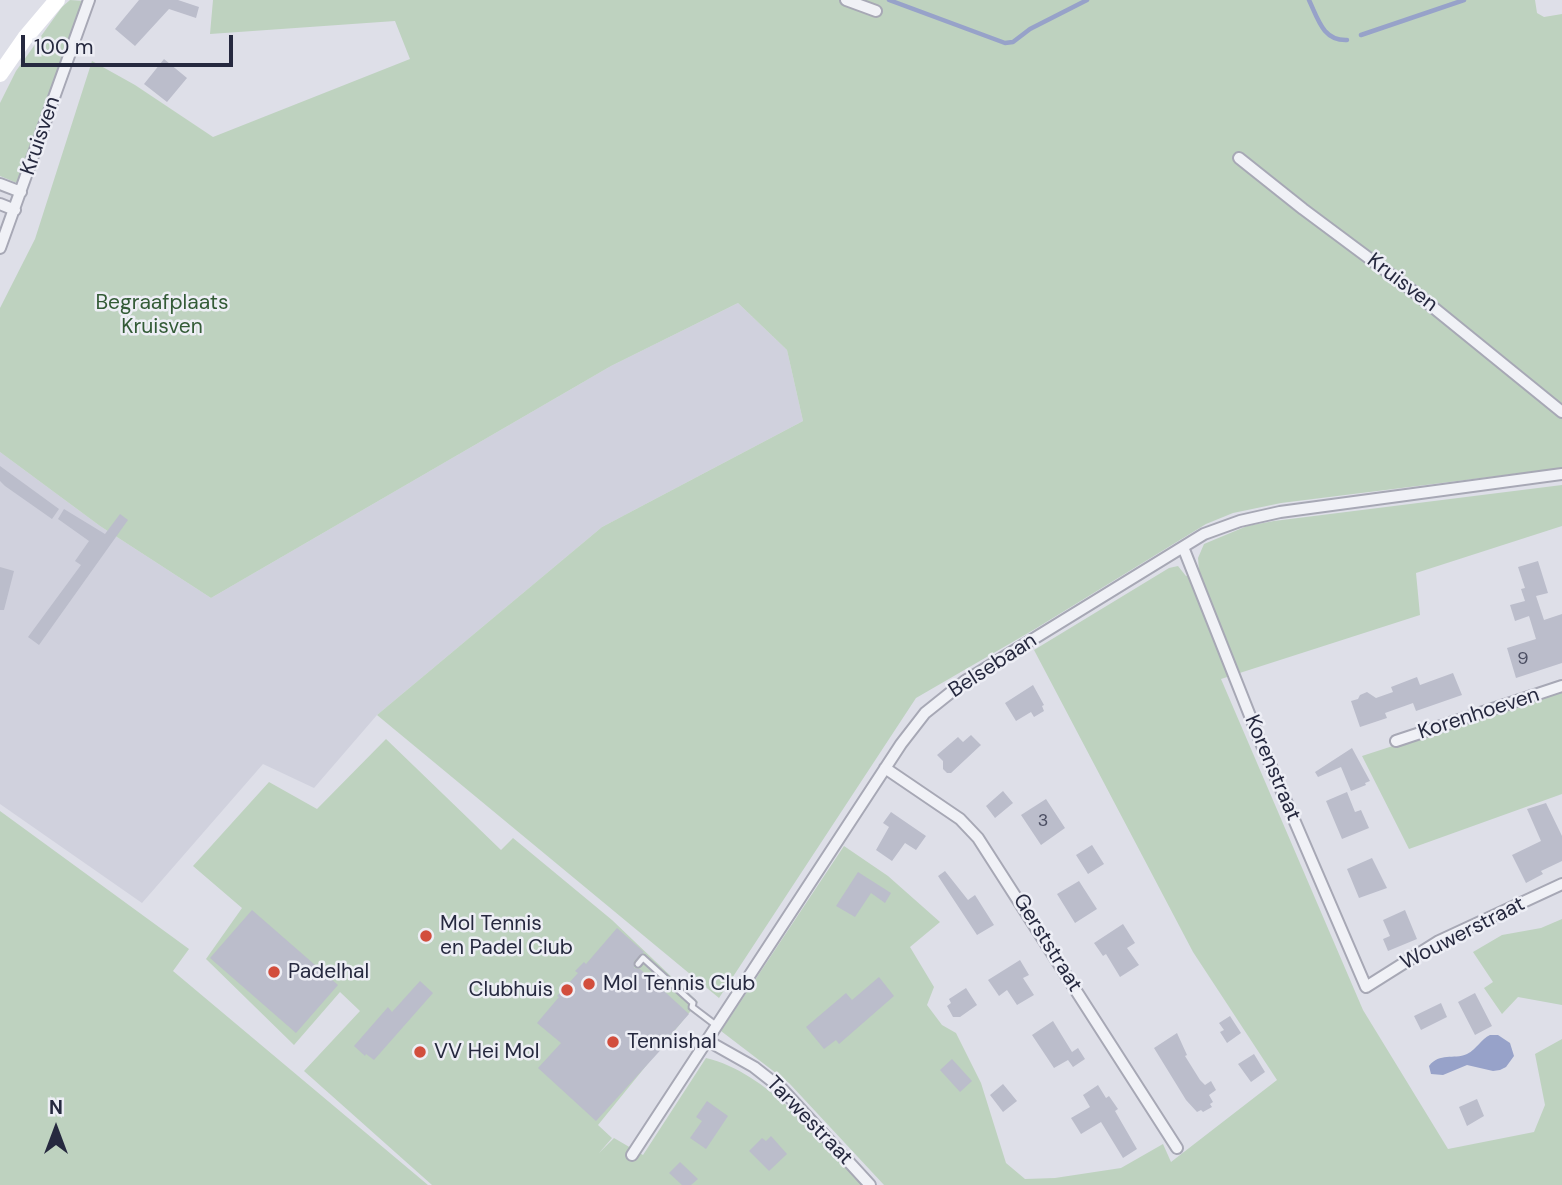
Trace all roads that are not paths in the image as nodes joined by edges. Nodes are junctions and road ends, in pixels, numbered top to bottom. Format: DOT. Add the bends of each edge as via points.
graph roads {
  1 [pos="57,0"];
  2 [pos="89,0"];
  3 [pos="846,0"];
  4 [pos="876,11"];
  5 [pos="0,74"];
  6 [pos="1239,158"];
  7 [pos="0,184"];
  8 [pos="21,192"];
  9 [pos="0,204"];
  10 [pos="15,210"];
  11 [pos="0,248"];
  12 [pos="1562,412"];
  13 [pos="1562,474"];
  14 [pos="1183,547"];
  15 [pos="1562,686"];
  16 [pos="1396,741"];
  17 [pos="885,768"];
  18 [pos="1562,884"];
  19 [pos="638,964"];
  20 [pos="1366,987"];
  21 [pos="718,1026"];
  22 [pos="708,1041"];
  23 [pos="1177,1148"];
  24 [pos="632,1155"];
  25 [pos="870,1185"];
  1 -- 5 [label="street"];
  2 -- 8 [label="street, Kruisven"];
  3 -- 4 [label="street"];
  6 -- 12 [label="street, Kruisven"];
  7 -- 8 [label="street, Kruisven"];
  8 -- 10 [label="street, Kruisven"];
  9 -- 10 [label="street"];
  10 -- 11 [label="street, Kruisven"];
  13 -- 14 [label="street, Belsebaan" via="1280,512 1240,520"];
  14 -- 17 [label="street, Belsebaan" via="965,681 925,713"];
  14 -- 20 [label="street, Korenstraat"];
  15 -- 16 [label="street, Korenhoeven"];
  17 -- 21 [label="street, Belsebaan"];
  17 -- 23 [label="street, Gerststraat" via="960,819 978,838"];
  18 -- 20 [label="street, Wouwerstraat" via="1440,941"];
  19 -- 21 [label="lane" via="643,958"];
  21 -- 22 [label="street, Belsebaan"];
  22 -- 24 [label="street, Belsebaan"];
  22 -- 25 [label="street, Tarwestraat" via="782,1089"];
}
